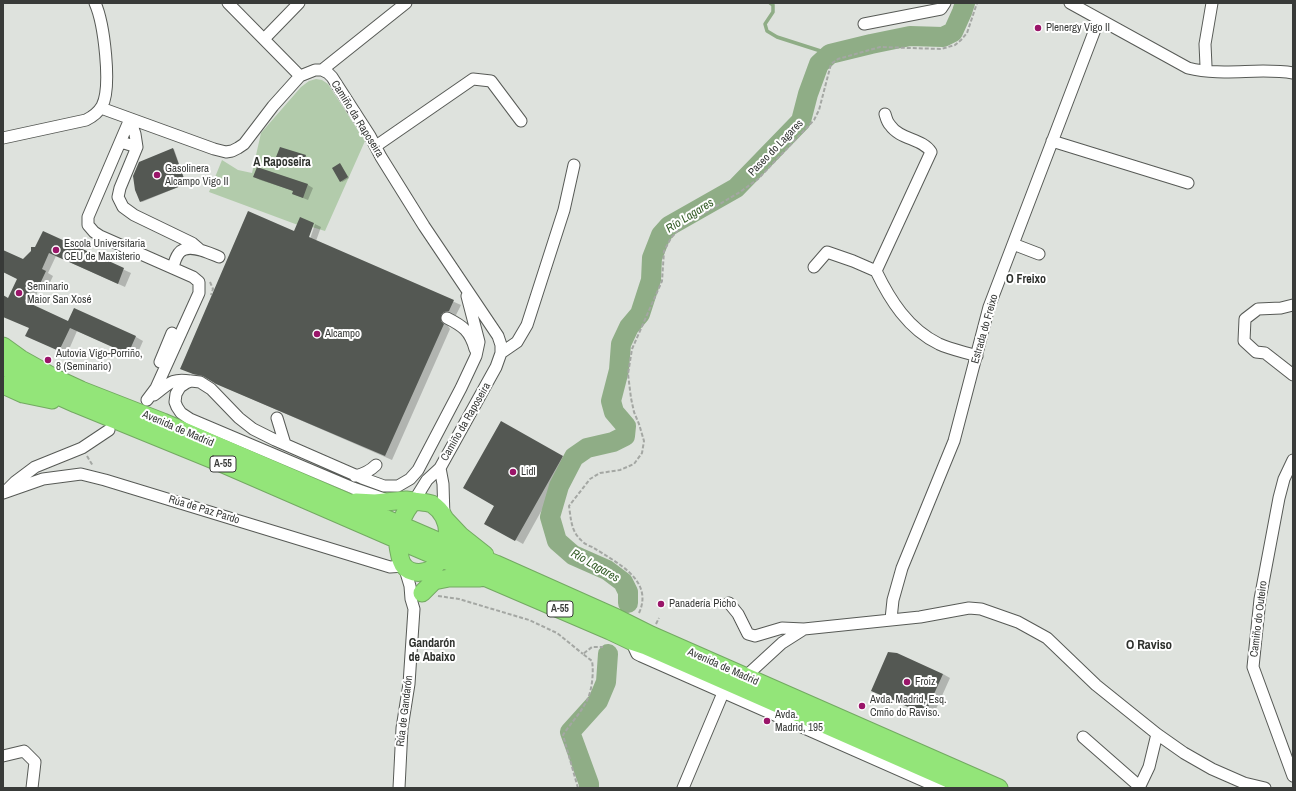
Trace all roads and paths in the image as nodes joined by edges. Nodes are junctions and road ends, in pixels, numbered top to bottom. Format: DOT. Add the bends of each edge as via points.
graph roads {
  1 [pos="95,3"];
  2 [pos="228,3"];
  3 [pos="299,3"];
  4 [pos="406,3"];
  5 [pos="945,3"];
  6 [pos="977,3"];
  7 [pos="1070,3"];
  8 [pos="1212,3"];
  9 [pos="1099,19"];
  10 [pos="864,24"];
  11 [pos="264,39"];
  12 [pos="1206,66"];
  13 [pos="322,70"];
  14 [pos="1293,73"];
  15 [pos="300,76"];
  16 [pos="101,108"];
  17 [pos="885,114"];
  18 [pos="130,119"];
  19 [pos="520,121"];
  20 [pos="3,138"];
  21 [pos="120,142"];
  22 [pos="1052,142"];
  23 [pos="376,146"];
  24 [pos="137,147"];
  25 [pos="574,165"];
  26 [pos="1188,183"];
  27 [pos="1013,244"];
  28 [pos="199,249"];
  29 [pos="1039,254"];
  30 [pos="219,257"];
  31 [pos="814,267"];
  32 [pos="173,268"];
  33 [pos="876,271"];
  34 [pos="464,287"];
  35 [pos="1293,305"];
  36 [pos="447,318"];
  37 [pos="172,333"];
  38 [pos="3,346"];
  39 [pos="501,353"];
  40 [pos="476,356"];
  41 [pos="977,356"];
  42 [pos="168,361"];
  43 [pos="3,365"];
  44 [pos="1293,375"];
  45 [pos="179,379"];
  46 [pos="191,382"];
  47 [pos="3,385"];
  48 [pos="144,402"];
  49 [pos="76,404"];
  50 [pos="277,418"];
  51 [pos="109,430"];
  52 [pos="285,444"];
  53 [pos="82,448"];
  54 [pos="1293,460"];
  55 [pos="376,465"];
  56 [pos="440,468"];
  57 [pos="355,476"];
  58 [pos="95,477"];
  59 [pos="5,492"];
  60 [pos="414,501"];
  61 [pos="349,502"];
  62 [pos="392,502"];
  63 [pos="445,519"];
  64 [pos="369,527"];
  65 [pos="399,532"];
  66 [pos="424,564"];
  67 [pos="492,571"];
  68 [pos="449,578"];
  69 [pos="422,593"];
  70 [pos="729,603"];
  71 [pos="414,609"];
  72 [pos="891,619"];
  73 [pos="804,630"];
  74 [pos="632,633"];
  75 [pos="603,647"];
  76 [pos="584,654"];
  77 [pos="745,677"];
  78 [pos="723,693"];
  79 [pos="1157,734"];
  80 [pos="1083,737"];
  81 [pos="3,756"];
  82 [pos="1293,776"];
  83 [pos="32,788"];
  84 [pos="399,788"];
  85 [pos="578,788"];
  86 [pos="683,788"];
  87 [pos="940,788"];
  88 [pos="969,788"];
  89 [pos="999,788"];
  90 [pos="1139,788"];
  91 [pos="1265,788"];
  1 -- 16 [label="street" via="104,33 107,82"];
  2 -- 11 [label="street"];
  3 -- 11 [label="street"];
  4 -- 13 [label="street"];
  5 -- 10 [label="street" via="941,9"];
  6 -- 74 [label="path, Paseo do Lagares" via="967,33 955,45 941,50 880,47 838,59 831,64 814,120 758,179 681,227 671,238 664,251 662,281 632,349 628,374 634,412 644,441 642,453 634,464 620,470 600,473 590,479 569,506 572,528 581,541 631,573 642,588 642,606"];
  7 -- 9 [label="street"];
  8 -- 12 [label="street" via="1205,44"];
  9 -- 14 [label="street" via="1188,68 1203,72"];
  9 -- 22 [label="street, Estrada do Freixo"];
  11 -- 15 [label="street"];
  13 -- 15 [label="street, Camiño da Raposeira" via="314,70"];
  13 -- 23 [label="street, Camiño da Raposeira" via="332,77"];
  15 -- 18 [label="street" via="244,144 232,151 214,149"];
  16 -- 18 [label="street"];
  16 -- 20 [label="street" via="86,120"];
  17 -- 33 [label="street" via="889,125 898,134 928,147 931,152"];
  18 -- 21 [label="street"];
  18 -- 24 [label="street"];
  19 -- 23 [label="street" via="490,81 473,79"];
  21 -- 24 [label="street"];
  21 -- 32 [label="street" via="88,217 88,225 100,236"];
  22 -- 26 [label="street"];
  22 -- 27 [label="street, Estrada do Freixo"];
  23 -- 34 [label="street, Camiño da Raposeira"];
  24 -- 28 [label="street" via="120,188 118,197 123,207 134,215 192,242"];
  25 -- 39 [label="street" via="564,210 527,326 518,342"];
  27 -- 29 [label="street"];
  27 -- 41 [label="street, Estrada do Freixo" via="989,307"];
  28 -- 30 [label="street"];
  28 -- 32 [label="street" via="183,249"];
  31 -- 33 [label="street" via="828,252"];
  32 -- 42 [label="street" via="193,277 199,282 200,287"];
  33 -- 41 [label="street" via="887,294 900,311 928,338"];
  34 -- 39 [label="street, Camiño da Raposeira" via="498,336"];
  34 -- 40 [label="street" via="479,342"];
  35 -- 44 [label="street" via="1258,309 1245,319 1244,341 1256,352 1265,353"];
  36 -- 40 [label="street" via="462,325 473,344"];
  37 -- 48 [label="street"];
  38 -- 61 [label="highway, Avenida de Madrid / A-55" via="21,359 81,390 170,425"];
  39 -- 56 [label="street, Camiño da Raposeira" via="488,383"];
  40 -- 57 [label="street" via="418,470 410,479 398,486 384,486"];
  41 -- 72 [label="street, Estrada do Freixo" via="954,441 902,568 893,600"];
  42 -- 45 [label="street"];
  42 -- 48 [label="street" via="156,388"];
  43 -- 49 [label="highway, Avenida de Madrid / A-55" via="47,391"];
  45 -- 46 [label="street"];
  45 -- 48 [label="street"];
  46 -- 52 [label="street" via="200,382 210,389 253,429"];
  46 -- 62 [label="street" via="180,387 175,402 181,413 190,419"];
  47 -- 49 [label="highway" via="23,394"];
  49 -- 64 [label="highway, Avenida de Madrid / A-55"];
  50 -- 52 [label="street"];
  51 -- 53 [label="street"];
  52 -- 57 [label="street"];
  53 -- 58 [label="path" via="95,471"];
  53 -- 59 [label="street" via="35,467"];
  54 -- 82 [label="street, Camiño do Outeiro" via="1279,498 1260,599 1253,667"];
  55 -- 57 [label="street" via="370,471"];
  56 -- 60 [label="street, Camiño da Raposeira" via="427,480"];
  56 -- 63 [label="street"];
  58 -- 59 [label="street, Rúa de Paz Pardo" via="81,474 43,479"];
  58 -- 66 [label="street, Rúa de Paz Pardo" via="390,567"];
  60 -- 62 [label="highway"];
  60 -- 63 [label="highway" via="430,503"];
  60 -- 65 [label="highway" via="405,511"];
  61 -- 62 [label="highway"];
  61 -- 65 [label="highway, Avenida de Madrid / A-55"];
  63 -- 66 [label="highway" via="448,536"];
  63 -- 67 [label="highway"];
  64 -- 65 [label="highway, Avenida de Madrid / A-55"];
  64 -- 66 [label="highway" via="386,542"];
  65 -- 66 [label="highway, A-55"];
  65 -- 66 [label="highway"];
  66 -- 67 [label="highway, Avenida de Madrid / A-55"];
  66 -- 68 [label="highway"];
  66 -- 69 [label="street, Rúa de Gandarón"];
  66 -- 71 [label="street, Rúa de Gandarón" via="410,586"];
  67 -- 68 [label="highway"];
  67 -- 74 [label="highway, Avenida de Madrid / A-55"];
  68 -- 69 [label="highway" via="434,581"];
  69 -- 71 [label="street, Rúa de Gandarón"];
  69 -- 76 [label="path" via="459,599 529,620 557,633"];
  70 -- 73 [label="street" via="748,634 755,636 782,628"];
  71 -- 84 [label="street, Rúa de Gandarón" via="409,684 402,728"];
  72 -- 73 [label="street"];
  72 -- 79 [label="street" via="920,617 969,608 981,609 1018,622 1047,638 1096,685"];
  73 -- 77 [label="street" via="782,642"];
  74 -- 77 [label="highway, Avenida de Madrid / A-55" via="651,635"];
  74 -- 78 [label="street" via="637,654"];
  74 -- 88 [label="highway, Avenida de Madrid / A-55" via="653,650"];
  75 -- 76 [label="path" via="592,647"];
  76 -- 85 [label="path" via="592,661 594,671 589,692 586,703 563,735"];
  77 -- 89 [label="highway, Avenida de Madrid / A-55"];
  78 -- 86 [label="street"];
  78 -- 87 [label="street"];
  79 -- 90 [label="street" via="1149,767"];
  79 -- 91 [label="street" via="1212,769 1244,783"];
  80 -- 90 [label="street"];
  81 -- 83 [label="street" via="24,751 35,762"];
}
